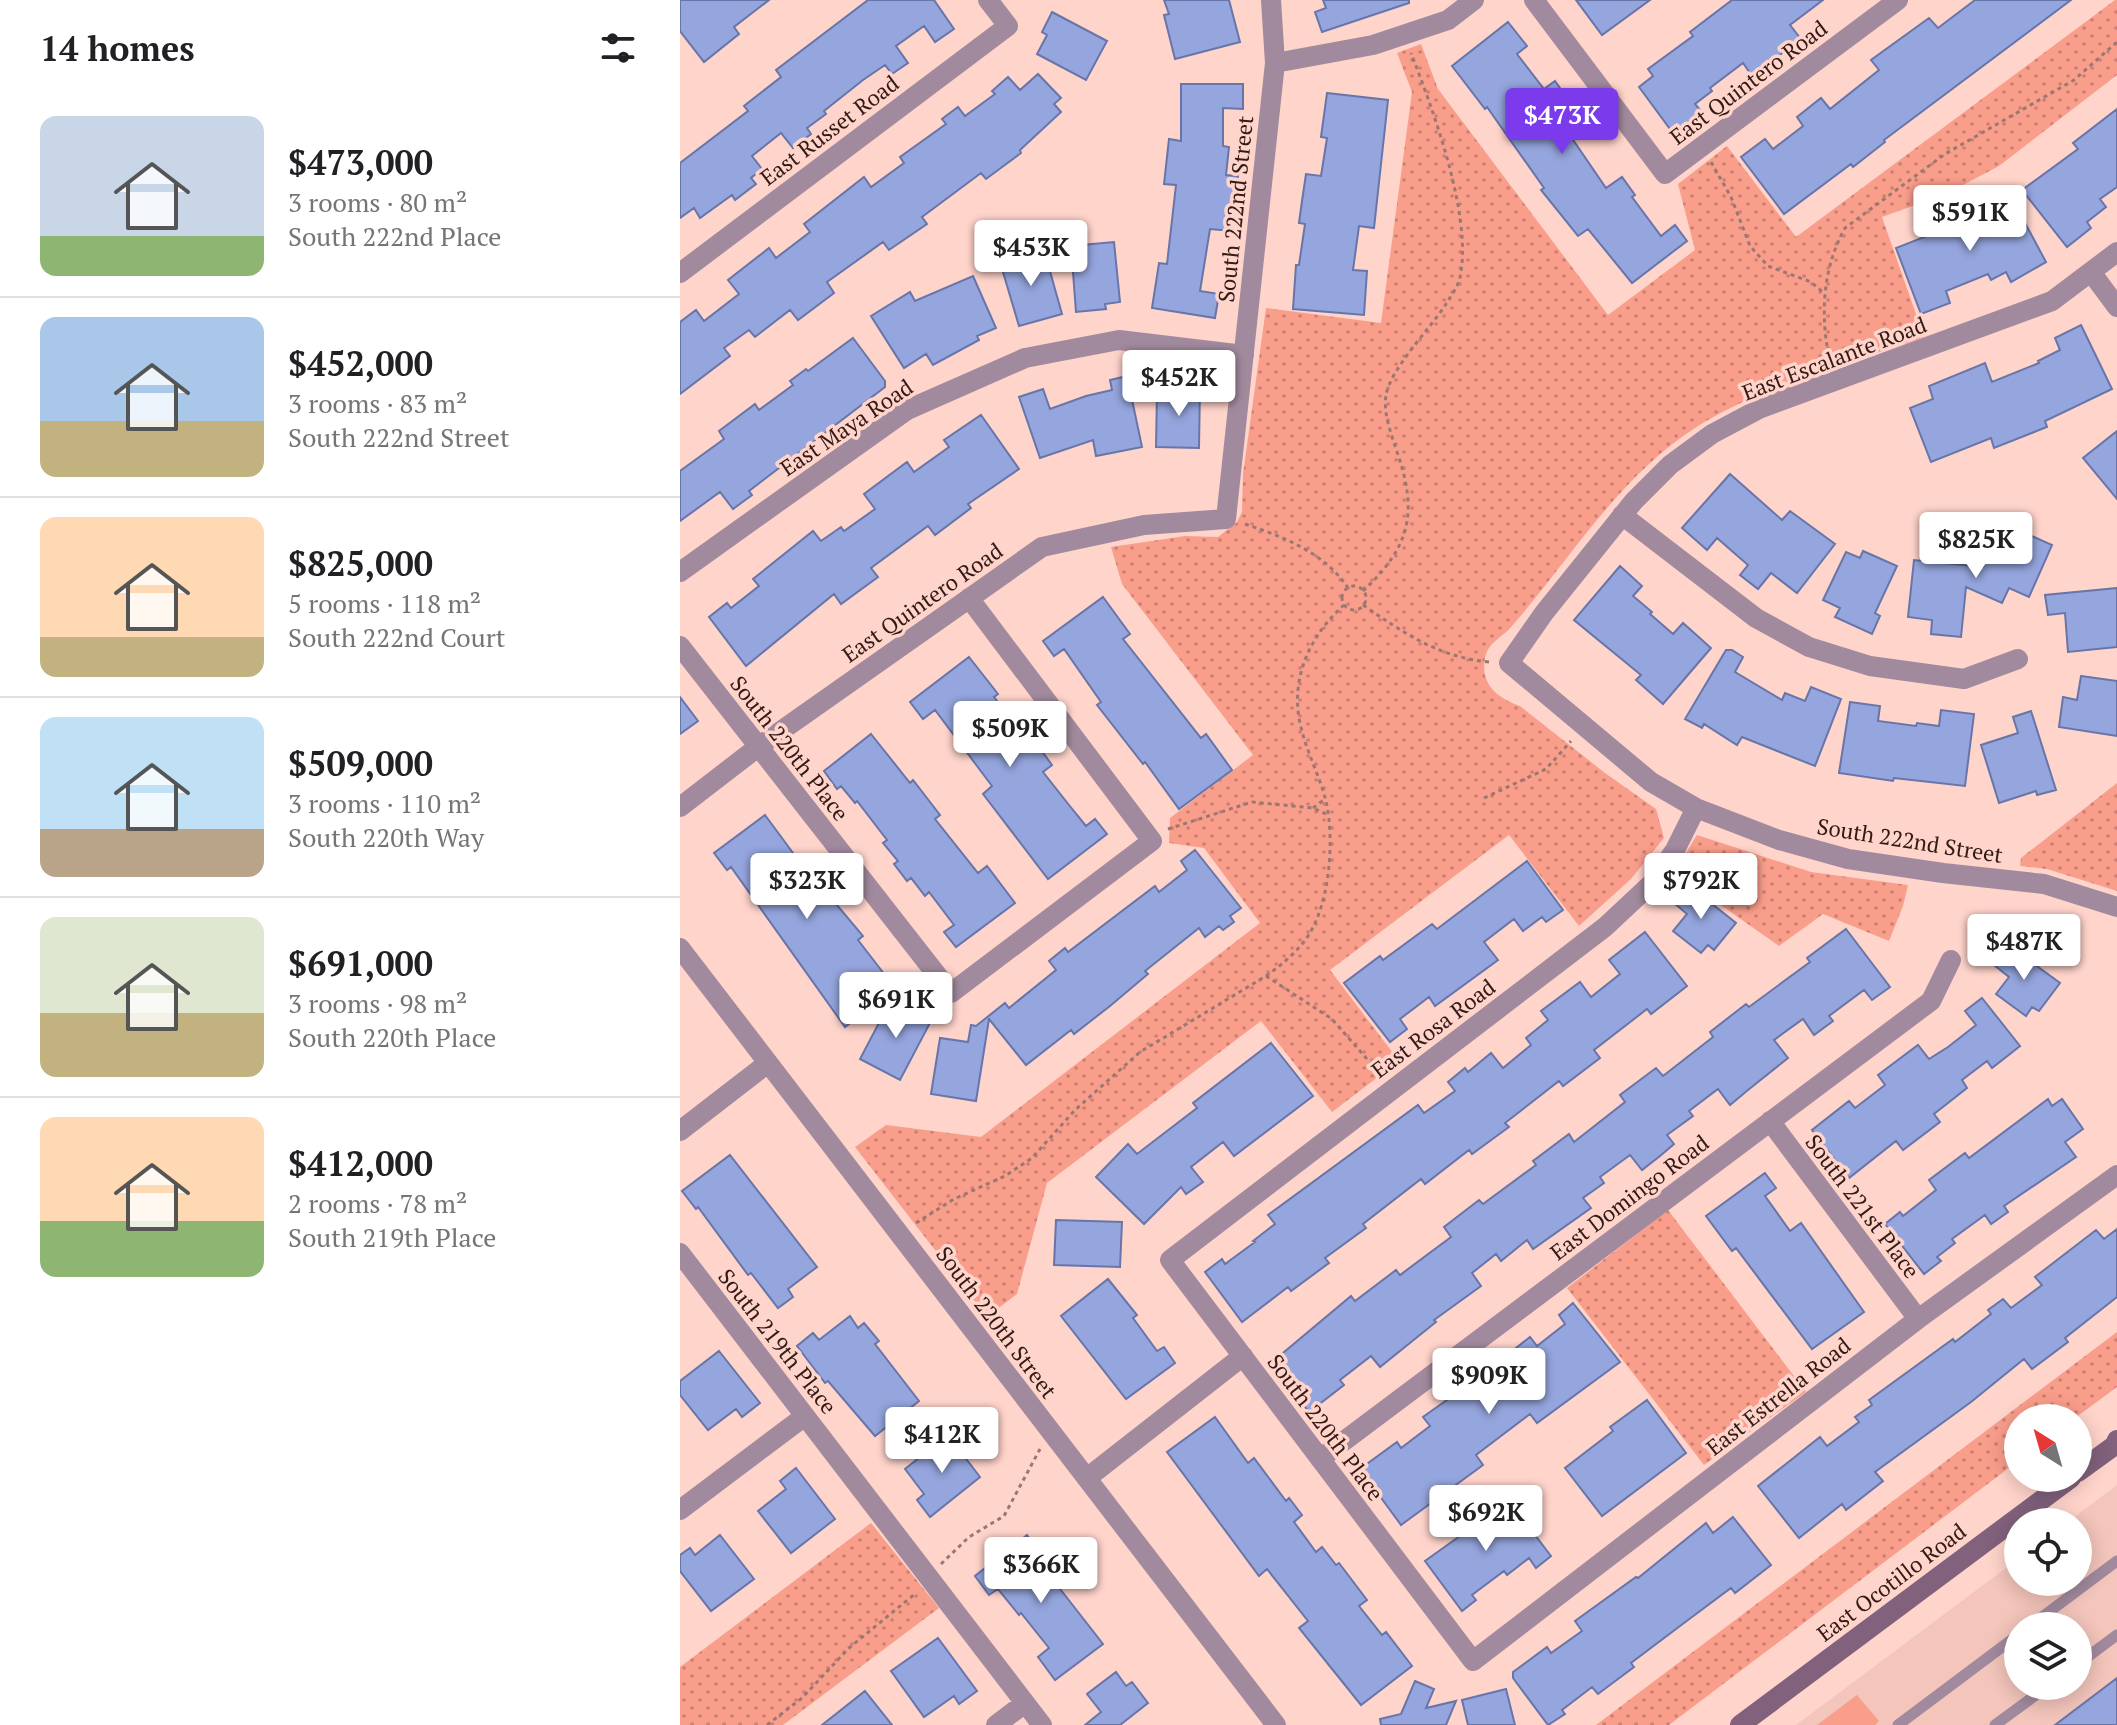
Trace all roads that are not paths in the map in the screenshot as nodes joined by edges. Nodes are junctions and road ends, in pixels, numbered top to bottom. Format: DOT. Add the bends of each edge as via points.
graph roads {
  1 [pos="988,0"];
  2 [pos="1271,0"];
  3 [pos="1474,0"];
  4 [pos="1534,0"];
  5 [pos="1898,0"];
  6 [pos="1275,63"];
  7 [pos="2117,252"];
  8 [pos="2091,272"];
  9 [pos="680,273"];
  10 [pos="2117,307"];
  11 [pos="1244,355"];
  12 [pos="1622,515"];
  13 [pos="1226,519"];
  14 [pos="680,572"];
  15 [pos="969,598"];
  16 [pos="680,646"];
  17 [pos="2018,659"];
  18 [pos="1509,663"];
  19 [pos="758,747"];
  20 [pos="680,807"];
  21 [pos="1696,808"];
  22 [pos="2117,907"];
  23 [pos="680,948"];
  24 [pos="1951,960"];
  25 [pos="768,1063"];
  26 [pos="1770,1121"];
  27 [pos="680,1131"];
  28 [pos="2117,1175"];
  29 [pos="680,1253"];
  30 [pos="1170,1260"];
  31 [pos="1918,1319"];
  32 [pos="1243,1356"];
  33 [pos="805,1416"];
  34 [pos="2116,1443"];
  35 [pos="1320,1459"];
  36 [pos="2092,1461"];
  37 [pos="1087,1478"];
  38 [pos="2052,1492"];
  39 [pos="680,1510"];
  40 [pos="2117,1561"];
  41 [pos="2049,1612"];
  42 [pos="2117,1635"];
  43 [pos="2004,1646"];
  44 [pos="2092,1654"];
  45 [pos="1473,1661"];
  46 [pos="2029,1700"];
  47 [pos="1025,1703"];
  48 [pos="996,1725"];
  49 [pos="1042,1725"];
  50 [pos="1276,1725"];
  51 [pos="1740,1725"];
  52 [pos="1898,1725"];
  53 [pos="1995,1725"];
  1 -- 9 [label="street, East Russet Road" via="1008,26"];
  2 -- 6 [label="street, South 222nd Street"];
  3 -- 6 [label="street" via="1448,20 1373,45"];
  4 -- 5 [label="street, East Quintero Road" via="1665,174"];
  6 -- 11 [label="street, South 222nd Street"];
  7 -- 8 [label="street, East Escalante Road"];
  8 -- 10 [label="street"];
  8 -- 12 [label="street, East Escalante Road" via="2052,301 1761,408 1670,465"];
  11 -- 13 [label="street, South 222nd Street"];
  11 -- 14 [label="street, East Maya Road" via="1119,340 1025,358 907,410"];
  12 -- 17 [label="street" via="1756,618 1809,647 1870,666 1964,679"];
  12 -- 18 [label="street, East Escalante Road"];
  13 -- 15 [label="street, East Quintero Road" via="1144,525 1042,547"];
  15 -- 19 [label="street, East Quintero Road"];
  15 -- 19 [label="street, South 220th Place" via="1152,841 951,993"];
  16 -- 19 [label="street, South 220th Place"];
  18 -- 21 [label="street, South 222nd Street" via="1651,782"];
  19 -- 20 [label="street, East Quintero Road"];
  21 -- 22 [label="street, South 222nd Street" via="1848,859 2044,884"];
  21 -- 30 [label="street, East Rosa Road" via="1651,884 1605,927"];
  23 -- 25 [label="street, South 220th Street"];
  24 -- 26 [label="street, East Domingo Road" via="1931,1001"];
  25 -- 27 [label="street"];
  25 -- 37 [label="street, South 220th Street"];
  26 -- 31 [label="street, South 221st Place"];
  26 -- 35 [label="street, East Domingo Road"];
  28 -- 31 [label="street, East Estrella Road"];
  29 -- 33 [label="street, South 219th Place"];
  30 -- 32 [label="street, South 220th Place"];
  31 -- 45 [label="street, East Estrella Road"];
  32 -- 35 [label="street, South 220th Place"];
  32 -- 37 [label="street"];
  33 -- 39 [label="street"];
  33 -- 47 [label="street, South 219th Place"];
  34 -- 36 [label="main road"];
  35 -- 45 [label="street, South 220th Place"];
  37 -- 50 [label="street, South 220th Street"];
  38 -- 51 [label="main road, East Ocotillo Road"];
  40 -- 41 [label="lane"];
  42 -- 44 [label="lane"];
  43 -- 52 [label="lane"];
  46 -- 53 [label="lane"];
  47 -- 48 [label="street"];
  47 -- 49 [label="street, South 219th Place"];
}
